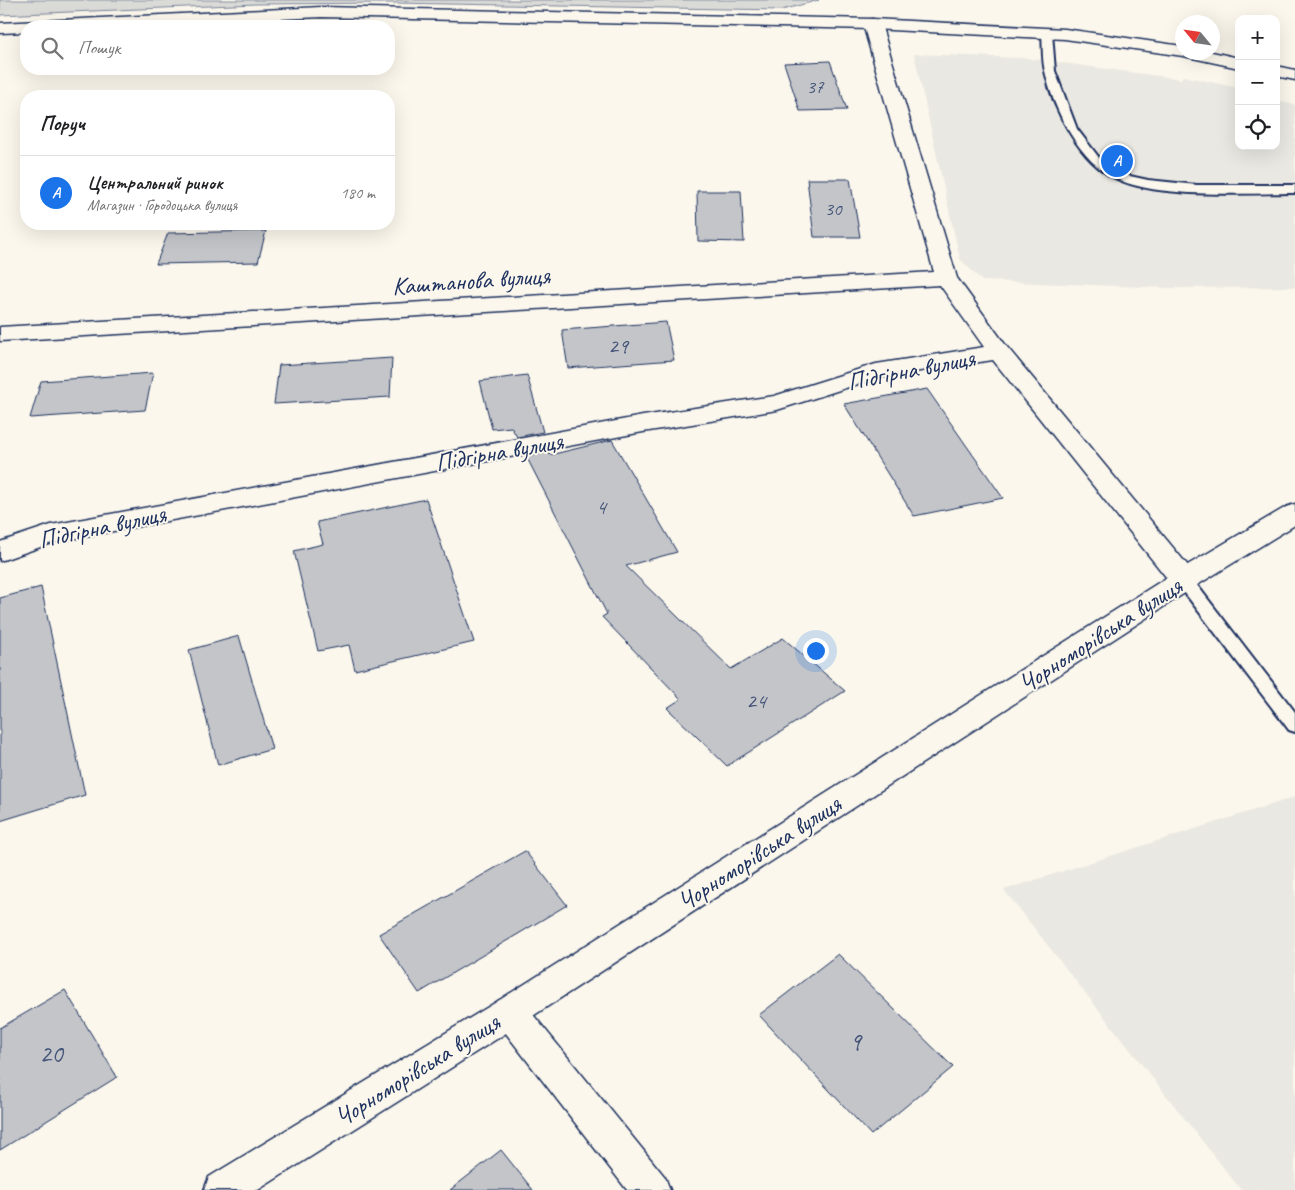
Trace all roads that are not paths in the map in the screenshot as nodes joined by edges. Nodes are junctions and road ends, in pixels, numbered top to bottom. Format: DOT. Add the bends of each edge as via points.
graph roads {
  1 [pos="158,20"];
  2 [pos="872,24"];
  3 [pos="20,27"];
  4 [pos="0,28"];
  5 [pos="1048,33"];
  6 [pos="1175,51"];
  7 [pos="1220,59"];
  8 [pos="1235,62"];
  9 [pos="1280,72"];
  10 [pos="1295,75"];
  11 [pos="1295,189"];
  12 [pos="946,278"];
  13 [pos="0,334"];
  14 [pos="999,352"];
  15 [pos="1295,513"];
  16 [pos="0,552"];
  17 [pos="1184,580"];
  18 [pos="1295,725"];
  19 [pos="510,1012"];
  20 [pos="223,1190"];
  21 [pos="651,1190"];
  1 -- 2 [label="street" via="321,12"];
  2 -- 5 [label="street"];
  2 -- 12 [label="street"];
  3 -- 4 [label="street"];
  5 -- 6 [label="street"];
  5 -- 11 [label="lane" via="1050,71 1072,129 1096,161 1121,177 1148,184 1197,189"];
  7 -- 8 [label="street"];
  9 -- 10 [label="street"];
  12 -- 13 [label="street, Каштанова вулиця"];
  12 -- 14 [label="street"];
  14 -- 16 [label="street, Підгірна вулиця" via="876,371 777,403 643,424 51,534"];
  14 -- 17 [label="street"];
  15 -- 17 [label="street, Чорноморівська вулиця"];
  17 -- 18 [label="lane"];
  17 -- 19 [label="street, Чорноморівська вулиця"];
  19 -- 20 [label="street, Чорноморівська вулиця"];
  19 -- 21 [label="street"];
}
